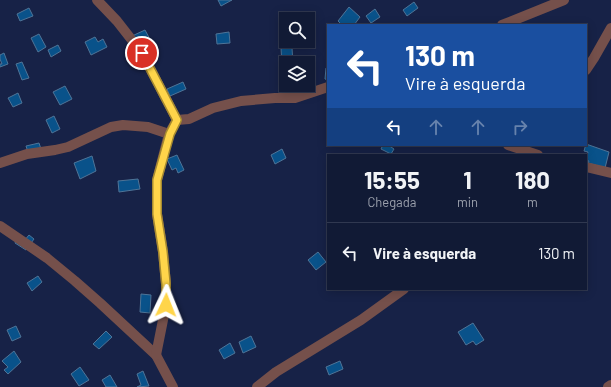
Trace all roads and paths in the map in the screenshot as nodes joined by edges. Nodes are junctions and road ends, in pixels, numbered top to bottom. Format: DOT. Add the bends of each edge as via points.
graph roads {
  1 [pos="97,0"];
  2 [pos="564,0"];
  3 [pos="504,24"];
  4 [pos="611,28"];
  5 [pos="587,68"];
  6 [pos="327,86"];
  7 [pos="177,120"];
  8 [pos="170,134"];
  9 [pos="512,146"];
  10 [pos="526,150"];
  11 [pos="536,154"];
  12 [pos="0,163"];
  13 [pos="587,167"];
  14 [pos="611,173"];
  15 [pos="0,226"];
  16 [pos="403,290"];
  17 [pos="156,355"];
  18 [pos="611,385"];
  19 [pos="173,387"];
  20 [pos="256,387"];
  21 [pos="608,387"];
  1 -- 7 [label="street" via="142,53"];
  2 -- 3 [label="street"];
  4 -- 5 [label="street"];
  6 -- 7 [label="street" via="295,98 241,101 212,108 189,119"];
  7 -- 8 [label="street"];
  8 -- 12 [label="street" via="123,125 68,147 27,154"];
  8 -- 17 [label="street" via="157,180 157,214 163,252 166,305"];
  9 -- 10 [label="street"];
  10 -- 11 [label="street"];
  13 -- 14 [label="street"];
  15 -- 17 [label="street" via="75,281"];
  16 -- 20 [label="street" via="361,320"];
  17 -- 19 [label="street"];
  18 -- 21 [label="street"];
}
